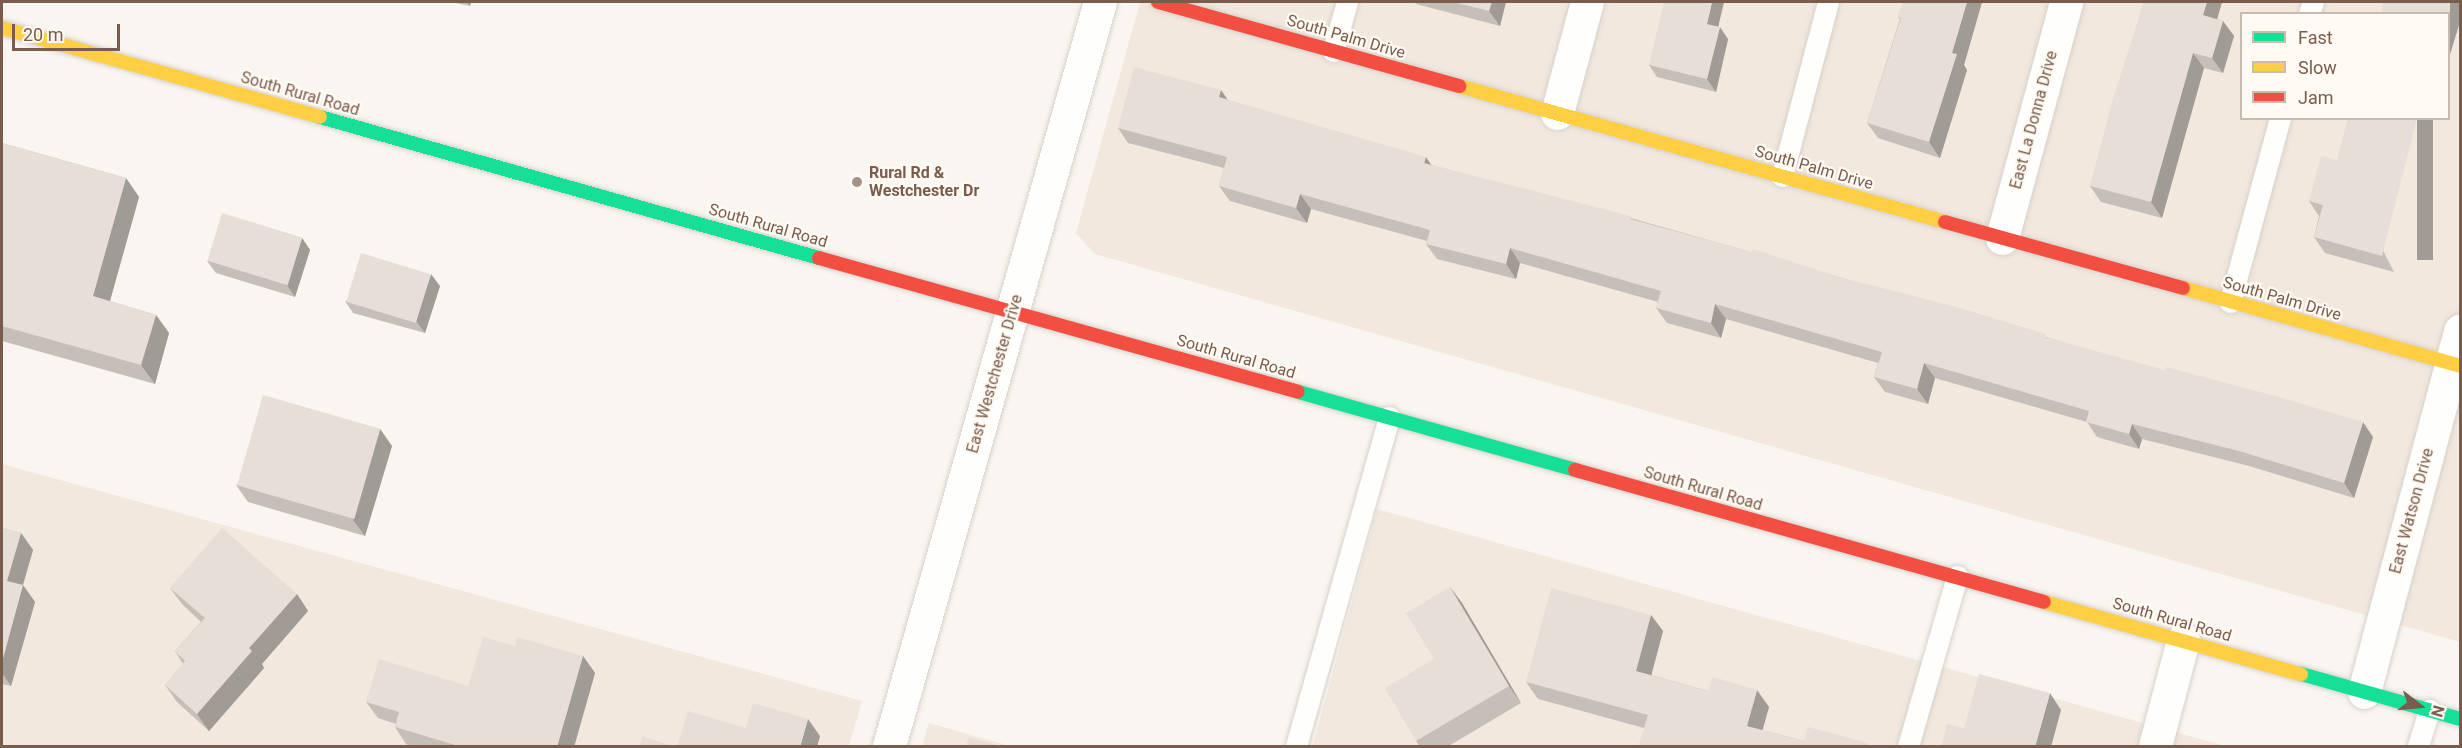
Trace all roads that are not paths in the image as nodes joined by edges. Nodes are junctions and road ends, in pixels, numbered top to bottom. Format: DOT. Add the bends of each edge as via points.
graph roads {
  1 [pos="1100,2"];
  2 [pos="1158,2"];
  3 [pos="1347,2"];
  4 [pos="1587,2"];
  5 [pos="1828,2"];
  6 [pos="2066,2"];
  7 [pos="2,28"];
  8 [pos="1333,51"];
  9 [pos="1557,113"];
  10 [pos="2279,120"];
  11 [pos="1782,176"];
  12 [pos="2002,238"];
  13 [pos="2230,302"];
  14 [pos="1013,312"];
  15 [pos="2460,331"];
  16 [pos="2456,365"];
  17 [pos="1389,417"];
  18 [pos="1957,576"];
  19 [pos="2183,640"];
  20 [pos="2364,692"];
  21 [pos="2429,710"];
  22 [pos="2460,719"];
  23 [pos="889,747"];
  24 [pos="1296,747"];
  25 [pos="1908,747"];
  26 [pos="2155,747"];
  27 [pos="2418,747"];
  1 -- 14 [label="street, East Westchester Drive"];
  2 -- 8 [label="main road, South Palm Drive"];
  3 -- 8 [label="lane"];
  4 -- 9 [label="street"];
  5 -- 11 [label="lane"];
  6 -- 12 [label="street, East La Donna Drive"];
  7 -- 14 [label="main road, South Rural Road"];
  8 -- 9 [label="main road, South Palm Drive"];
  9 -- 11 [label="main road, South Palm Drive"];
  10 -- 13 [label="lane"];
  11 -- 12 [label="main road, South Palm Drive"];
  12 -- 13 [label="main road, South Palm Drive"];
  13 -- 16 [label="main road, South Palm Drive"];
  14 -- 17 [label="main road, South Rural Road"];
  14 -- 23 [label="street, East Westchester Drive"];
  15 -- 16 [label="street, East Watson Drive"];
  16 -- 20 [label="street, East Watson Drive"];
  17 -- 18 [label="main road, South Rural Road"];
  17 -- 24 [label="lane"];
  18 -- 19 [label="main road, South Rural Road"];
  18 -- 25 [label="lane"];
  19 -- 20 [label="main road, South Rural Road"];
  19 -- 26 [label="street"];
  20 -- 21 [label="main road, South Rural Road"];
  21 -- 22 [label="main road, South Rural Road"];
  21 -- 27 [label="lane"];
}
